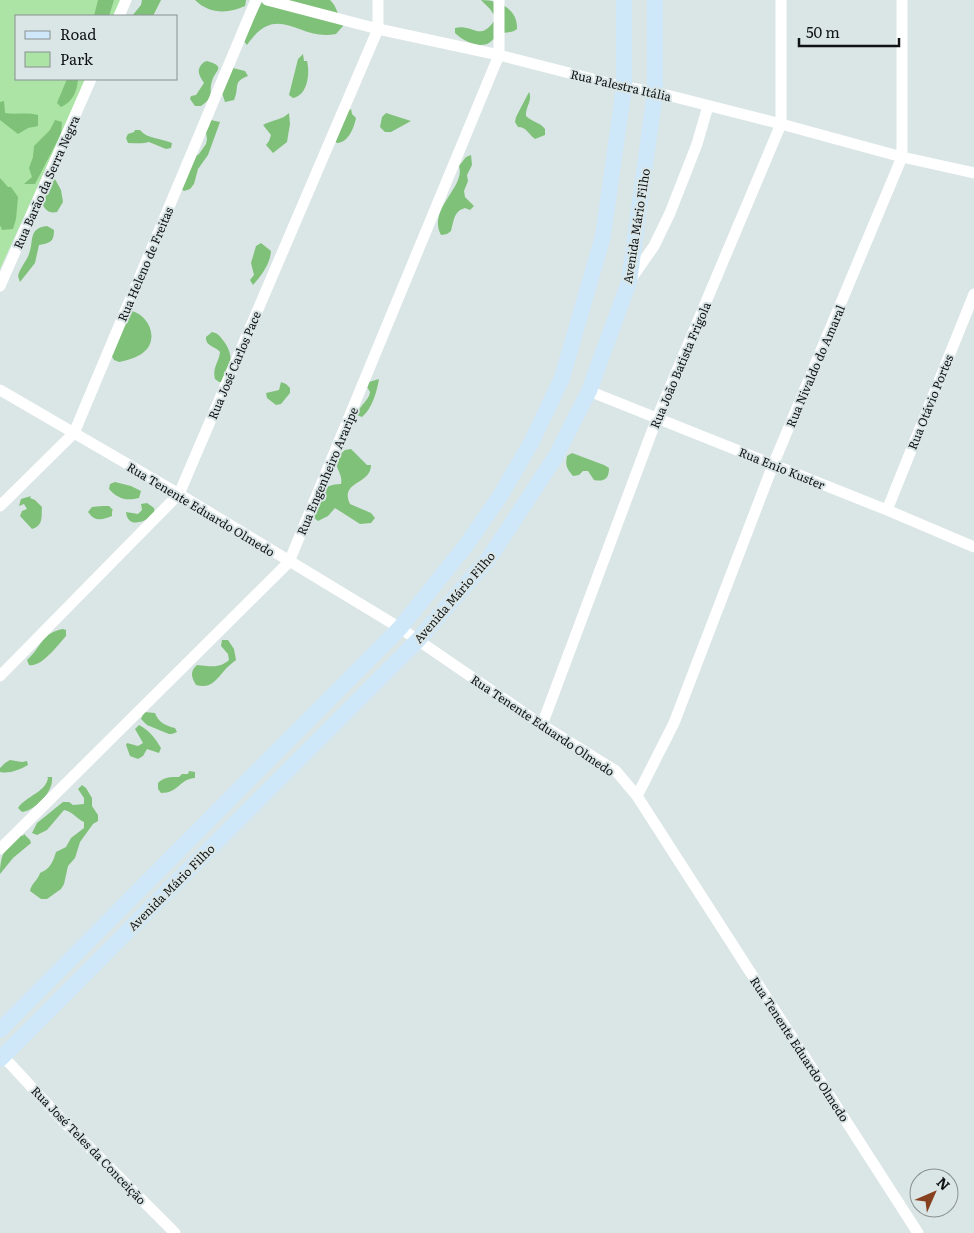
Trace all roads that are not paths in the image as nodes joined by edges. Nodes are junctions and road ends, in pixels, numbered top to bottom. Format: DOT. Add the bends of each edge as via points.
graph roads {
  1 [pos="126,0"];
  2 [pos="256,0"];
  3 [pos="266,0"];
  4 [pos="378,0"];
  5 [pos="499,0"];
  6 [pos="624,0"];
  7 [pos="654,0"];
  8 [pos="780,0"];
  9 [pos="902,0"];
  10 [pos="119,15"];
  11 [pos="378,29"];
  12 [pos="499,55"];
  13 [pos="91,80"];
  14 [pos="624,87"];
  15 [pos="656,92"];
  16 [pos="708,106"];
  17 [pos="781,124"];
  18 [pos="902,158"];
  19 [pos="974,173"];
  20 [pos="629,282"];
  21 [pos="0,286"];
  22 [pos="974,294"];
  23 [pos="0,390"];
  24 [pos="589,390"];
  25 [pos="657,418"];
  26 [pos="74,433"];
  27 [pos="773,465"];
  28 [pos="179,494"];
  29 [pos="0,506"];
  30 [pos="887,510"];
  31 [pos="974,547"];
  32 [pos="289,562"];
  33 [pos="400,628"];
  34 [pos="418,640"];
  35 [pos="0,676"];
  36 [pos="542,725"];
  37 [pos="637,796"];
  38 [pos="0,849"];
  39 [pos="0,1030"];
  40 [pos="1,1056"];
  41 [pos="176,1233"];
  42 [pos="918,1233"];
  1 -- 10 [label="street"];
  2 -- 26 [label="street, Rua Heleno de Freitas"];
  3 -- 11 [label="street, Rua Palestra Itália"];
  4 -- 11 [label="street, Rua José Carlos Pace"];
  5 -- 12 [label="street, Rua Engenheiro Araripe"];
  6 -- 14 [label="main road, Avenida Mário Filho"];
  7 -- 15 [label="main road, Avenida Mário Filho"];
  8 -- 17 [label="street, Rua João Batista Frigola"];
  9 -- 18 [label="street, Rua Nivaldo do Amaral"];
  11 -- 12 [label="street, Rua Palestra Itália"];
  11 -- 28 [label="street, Rua José Carlos Pace"];
  12 -- 14 [label="street, Rua Palestra Itália"];
  12 -- 32 [label="street, Rua Engenheiro Araripe"];
  13 -- 21 [label="street, Rua Barão da Serra Negra"];
  14 -- 15 [label="street, Rua Palestra Itália"];
  14 -- 33 [label="main road, Avenida Mário Filho" via="603,236 562,378 531,443 500,496 467,544"];
  15 -- 16 [label="street, Rua Palestra Itália"];
  15 -- 20 [label="main road, Avenida Mário Filho"];
  16 -- 17 [label="street, Rua Palestra Itália"];
  16 -- 20 [label="street" via="670,213 654,246"];
  17 -- 18 [label="street, Rua Palestra Itália"];
  17 -- 25 [label="street, Rua João Batista Frigola"];
  18 -- 19 [label="street, Rua Palestra Itália"];
  18 -- 27 [label="street, Rua Nivaldo do Amaral"];
  20 -- 24 [label="main road, Avenida Mário Filho"];
  22 -- 30 [label="street, Rua Otávio Portes"];
  23 -- 26 [label="street, Rua Tenente Eduardo Olmedo"];
  24 -- 25 [label="street, Rua Enio Kuster"];
  24 -- 34 [label="main road, Avenida Mário Filho" via="556,456 489,558"];
  25 -- 27 [label="street, Rua Enio Kuster"];
  25 -- 36 [label="street, Rua João Batista Frigola"];
  26 -- 28 [label="street, Rua Tenente Eduardo Olmedo"];
  26 -- 29 [label="street, Rua Heleno de Freitas"];
  27 -- 30 [label="street, Rua Enio Kuster"];
  27 -- 37 [label="street, Rua Nivaldo do Amaral" via="674,723"];
  28 -- 32 [label="street, Rua Tenente Eduardo Olmedo"];
  28 -- 35 [label="street, Rua José Carlos Pace"];
  30 -- 31 [label="street, Rua Enio Kuster"];
  32 -- 33 [label="street, Rua Tenente Eduardo Olmedo"];
  32 -- 38 [label="street, Rua Engenheiro Araripe"];
  33 -- 34 [label="street, Rua Tenente Eduardo Olmedo"];
  33 -- 39 [label="main road, Avenida Mário Filho"];
  34 -- 36 [label="street, Rua Tenente Eduardo Olmedo"];
  34 -- 40 [label="main road, Avenida Mário Filho"];
  36 -- 37 [label="street, Rua Tenente Eduardo Olmedo" via="616,771"];
  37 -- 42 [label="street, Rua Tenente Eduardo Olmedo"];
  40 -- 41 [label="street, Rua José Teles da Conceição"];
}
